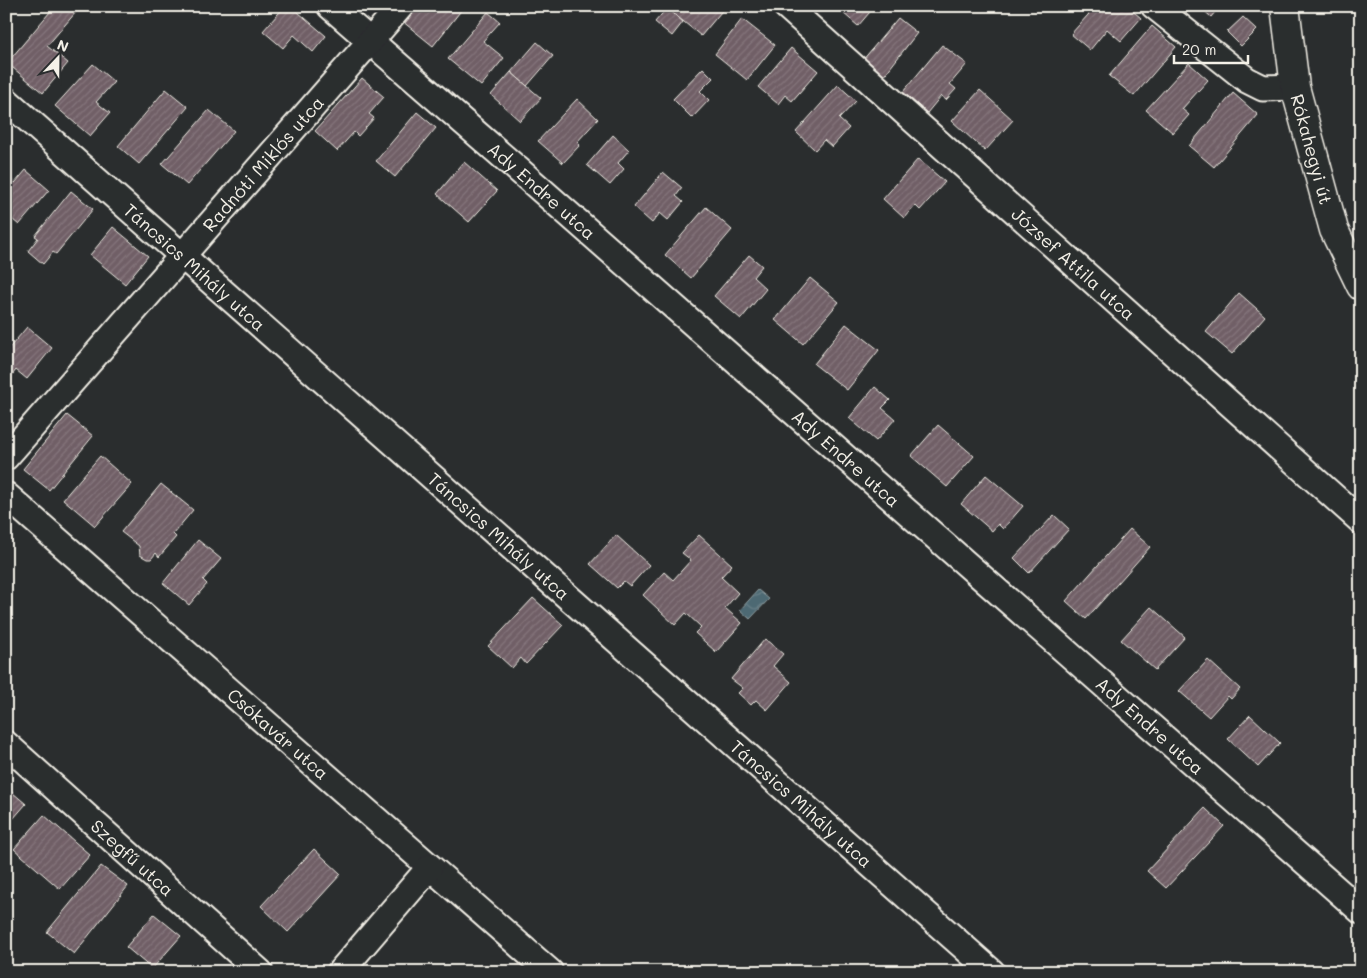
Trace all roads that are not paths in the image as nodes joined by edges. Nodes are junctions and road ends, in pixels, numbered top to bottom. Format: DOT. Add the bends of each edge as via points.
graph roads {
  1 [pos="330,6"];
  2 [pos="401,6"];
  3 [pos="786,6"];
  4 [pos="1154,6"];
  5 [pos="1285,6"];
  6 [pos="371,42"];
  7 [pos="1295,88"];
  8 [pos="6,100"];
  9 [pos="184,256"];
  10 [pos="1361,286"];
  11 [pos="6,457"];
  12 [pos="6,496"];
  13 [pos="1361,521"];
  14 [pos="6,744"];
  15 [pos="430,867"];
  16 [pos="1361,910"];
  17 [pos="260,972"];
  18 [pos="340,972"];
  19 [pos="550,972"];
  20 [pos="992,972"];
  1 -- 6 [label="street, Ady Endre utca"];
  2 -- 6 [label="street, Radnóti Miklós utca"];
  3 -- 13 [label="street, József Attila utca"];
  4 -- 7 [label="street" via="1247,80 1263,88"];
  5 -- 7 [label="street, Rókahegyi út"];
  6 -- 9 [label="street, Radnóti Miklós utca"];
  6 -- 16 [label="street, Ady Endre utca"];
  7 -- 10 [label="street, Rókahegyi út" via="1334,230"];
  8 -- 9 [label="street, Táncsics Mihály utca"];
  9 -- 11 [label="street, Radnóti Miklós utca"];
  9 -- 20 [label="street, Táncsics Mihály utca"];
  12 -- 15 [label="street, Csókavár utca"];
  14 -- 17 [label="street, Szegfű utca"];
  15 -- 18 [label="street"];
  15 -- 19 [label="street, Csókavár utca"];
}
